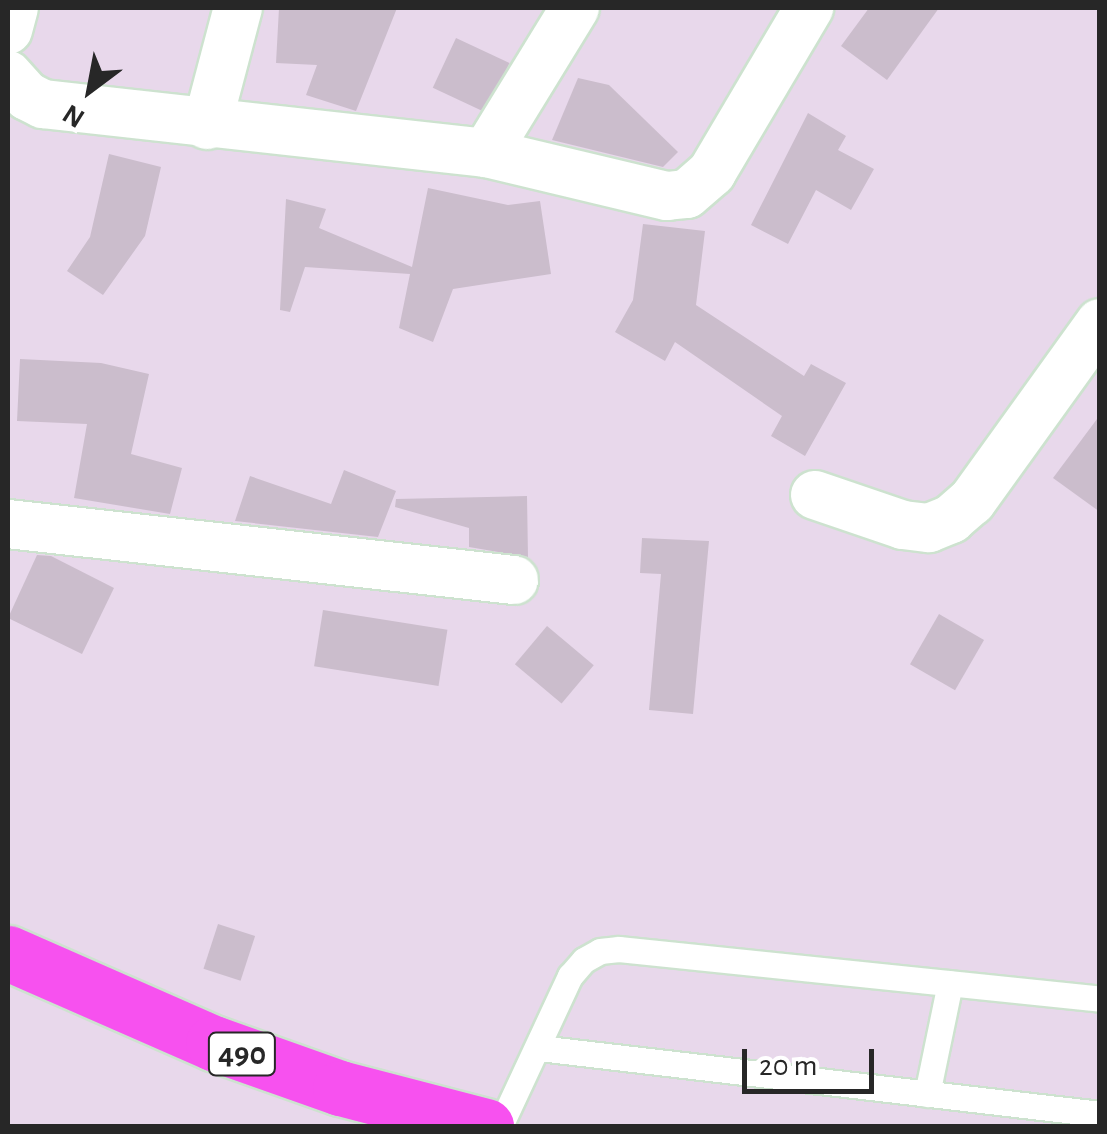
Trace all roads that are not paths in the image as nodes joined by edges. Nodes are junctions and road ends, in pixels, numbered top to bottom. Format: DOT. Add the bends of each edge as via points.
graph roads {
  1 [pos="14,8"];
  2 [pos="238,8"];
  3 [pos="575,8"];
  4 [pos="809,8"];
  5 [pos="8,30"];
  6 [pos="8,74"];
  7 [pos="207,125"];
  8 [pos="486,153"];
  9 [pos="1100,324"];
  10 [pos="815,494"];
  11 [pos="8,524"];
  12 [pos="514,580"];
  13 [pos="8,953"];
  14 [pos="950,983"];
  15 [pos="1100,999"];
  16 [pos="538,1048"];
  17 [pos="927,1094"];
  18 [pos="1100,1114"];
  19 [pos="486,1126"];
  20 [pos="500,1126"];
  1 -- 5 [label="street"];
  2 -- 7 [label="street"];
  3 -- 8 [label="street"];
  4 -- 8 [label="street" via="712,172 687,194 667,196"];
  6 -- 7 [label="street" via="43,104"];
  7 -- 8 [label="street"];
  9 -- 10 [label="street" via="972,501 952,519 928,528 903,525"];
  11 -- 12 [label="street"];
  13 -- 19 [label="main road, 490" via="212,1043 340,1088"];
  14 -- 15 [label="lane"];
  14 -- 16 [label="lane" via="600,951 570,976"];
  14 -- 17 [label="lane"];
  16 -- 17 [label="lane"];
  16 -- 20 [label="lane"];
  17 -- 18 [label="lane"];
}
